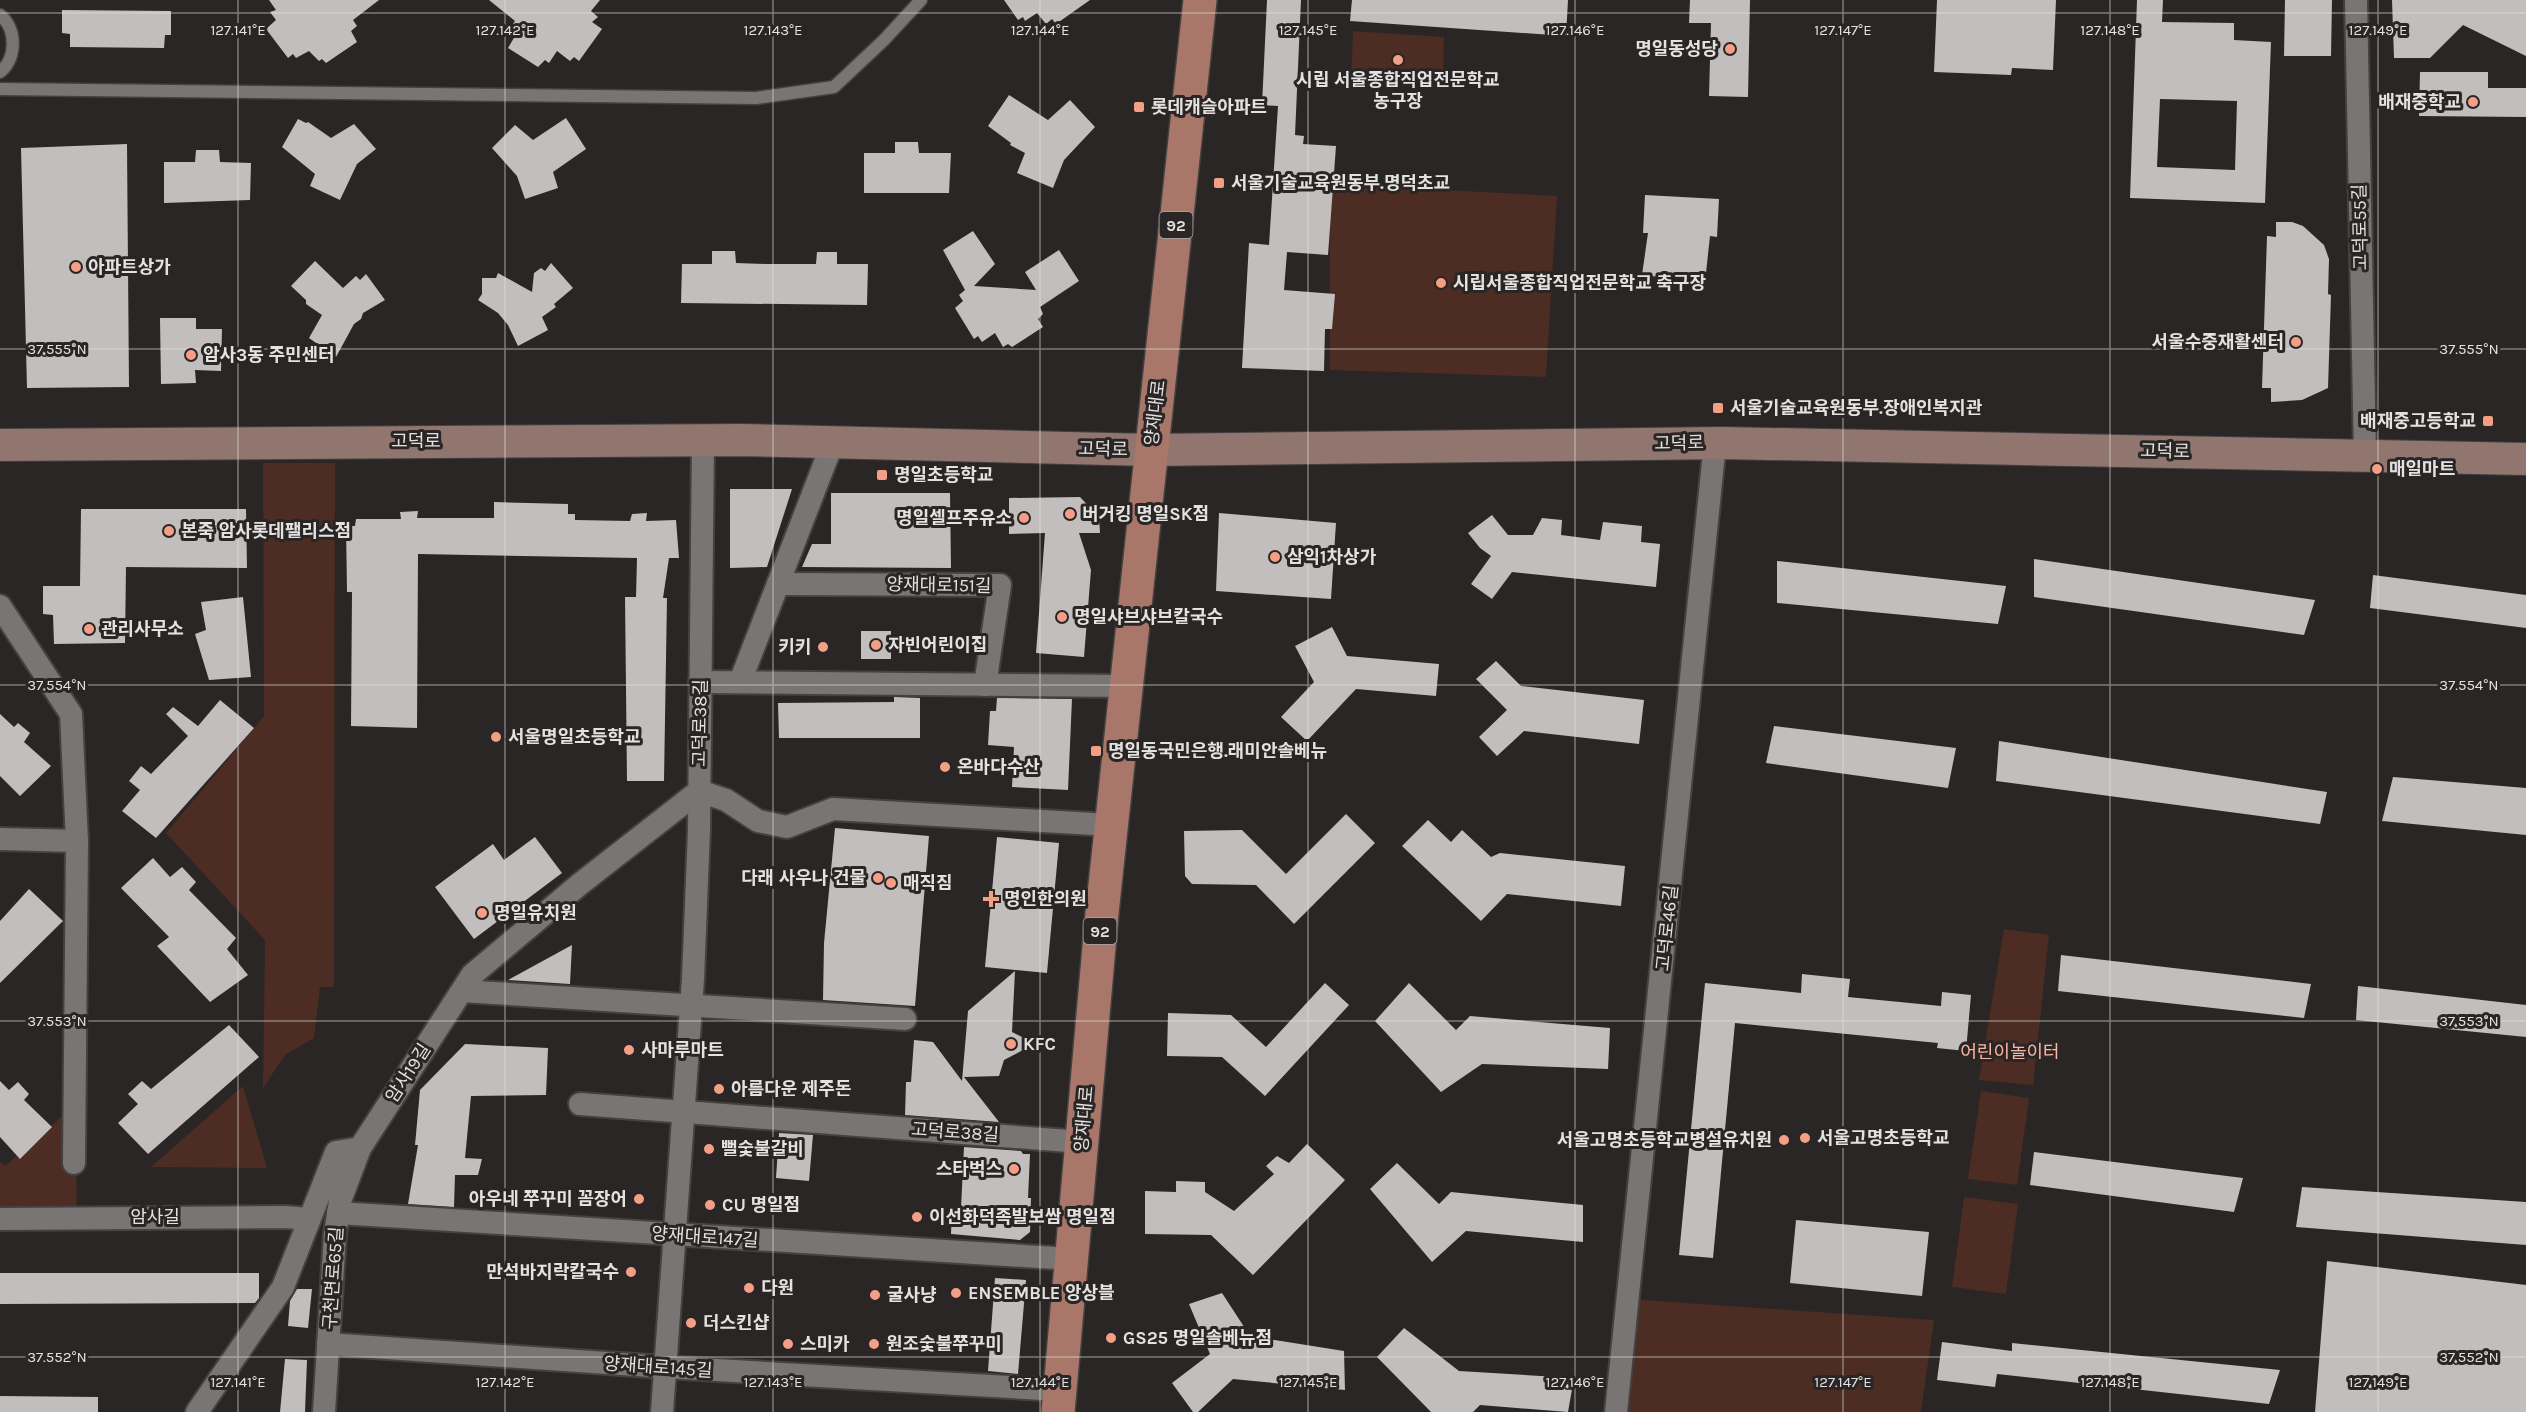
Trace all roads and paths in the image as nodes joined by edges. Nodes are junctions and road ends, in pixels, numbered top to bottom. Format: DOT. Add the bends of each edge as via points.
graph roads {
  1 [pos="921,0"];
  2 [pos="1200,0"];
  3 [pos="2356,0"];
  4 [pos="0,15"];
  5 [pos="0,72"];
  6 [pos="0,88"];
  7 [pos="703,440"];
  8 [pos="833,442"];
  9 [pos="1715,443"];
  10 [pos="0,445"];
  11 [pos="1151,450"];
  12 [pos="2365,455"];
  13 [pos="2526,459"];
  14 [pos="778,584"];
  15 [pos="0,606"];
  16 [pos="700,682"];
  17 [pos="740,682"];
  18 [pos="985,685"];
  19 [pos="1126,686"];
  20 [pos="699,791"];
  21 [pos="1111,825"];
  22 [pos="0,839"];
  23 [pos="77,841"];
  24 [pos="462,991"];
  25 [pos="691,1006"];
  26 [pos="905,1019"];
  27 [pos="580,1104"];
  28 [pos="684,1112"];
  29 [pos="1082,1142"];
  30 [pos="360,1148"];
  31 [pos="74,1163"];
  32 [pos="338,1213"];
  33 [pos="0,1219"];
  34 [pos="309,1219"];
  35 [pos="675,1235"];
  36 [pos="1072,1259"];
  37 [pos="328,1344"];
  38 [pos="665,1367"];
  39 [pos="1059,1401"];
  40 [pos="197,1412"];
  41 [pos="324,1412"];
  42 [pos="662,1412"];
  43 [pos="1616,1412"];
  1 -- 6 [label="lane" via="834,87 756,98"];
  2 -- 11 [label="main road, 양재대로 / 92"];
  3 -- 12 [label="street, 고덕로55길"];
  4 -- 5 [label="lane" via="12,37 13,55"];
  7 -- 8 [label="main road, 고덕로"];
  7 -- 10 [label="main road, 고덕로"];
  7 -- 16 [label="street, 고덕로38길"];
  8 -- 11 [label="main road, 고덕로"];
  8 -- 14 [label="street"];
  9 -- 11 [label="main road, 고덕로"];
  9 -- 12 [label="main road, 고덕로"];
  9 -- 43 [label="street, 고덕로46길"];
  11 -- 19 [label="main road, 양재대로 / 92"];
  12 -- 13 [label="main road, 고덕로"];
  14 -- 17 [label="street"];
  14 -- 18 [label="street, 양재대로151길" via="1000,585"];
  15 -- 23 [label="street" via="71,714"];
  16 -- 17 [label="street"];
  16 -- 20 [label="street, 고덕로38길"];
  17 -- 18 [label="street"];
  18 -- 19 [label="street"];
  19 -- 21 [label="main road, 양재대로 / 92"];
  20 -- 21 [label="street" via="726,800 759,820 787,827 833,809"];
  20 -- 24 [label="street, 암사19길" via="472,975"];
  20 -- 25 [label="street, 고덕로38길"];
  21 -- 29 [label="main road, 양재대로 / 92"];
  22 -- 23 [label="street"];
  23 -- 31 [label="street"];
  24 -- 25 [label="street"];
  24 -- 30 [label="street, 암사19길"];
  25 -- 26 [label="street"];
  25 -- 28 [label="street, 고덕로38길"];
  27 -- 28 [label="street, 고덕로38길"];
  28 -- 29 [label="street, 고덕로38길"];
  28 -- 35 [label="street, 고덕로38길"];
  29 -- 36 [label="main road, 양재대로 / 92"];
  30 -- 32 [label="street, 구천면로65길"];
  30 -- 34 [label="street" via="336,1152"];
  32 -- 35 [label="street, 양재대로147길"];
  32 -- 37 [label="street, 구천면로65길"];
  33 -- 34 [label="street, 암사길"];
  34 -- 40 [label="street" via="283,1287"];
  35 -- 36 [label="street, 양재대로147길"];
  35 -- 38 [label="street, 고덕로38길"];
  36 -- 39 [label="main road, 양재대로 / 92"];
  37 -- 38 [label="street, 양재대로145길"];
  37 -- 41 [label="street, 구천면로65길"];
  38 -- 39 [label="street, 양재대로145길"];
  38 -- 42 [label="street, 고덕로38길"];
}
